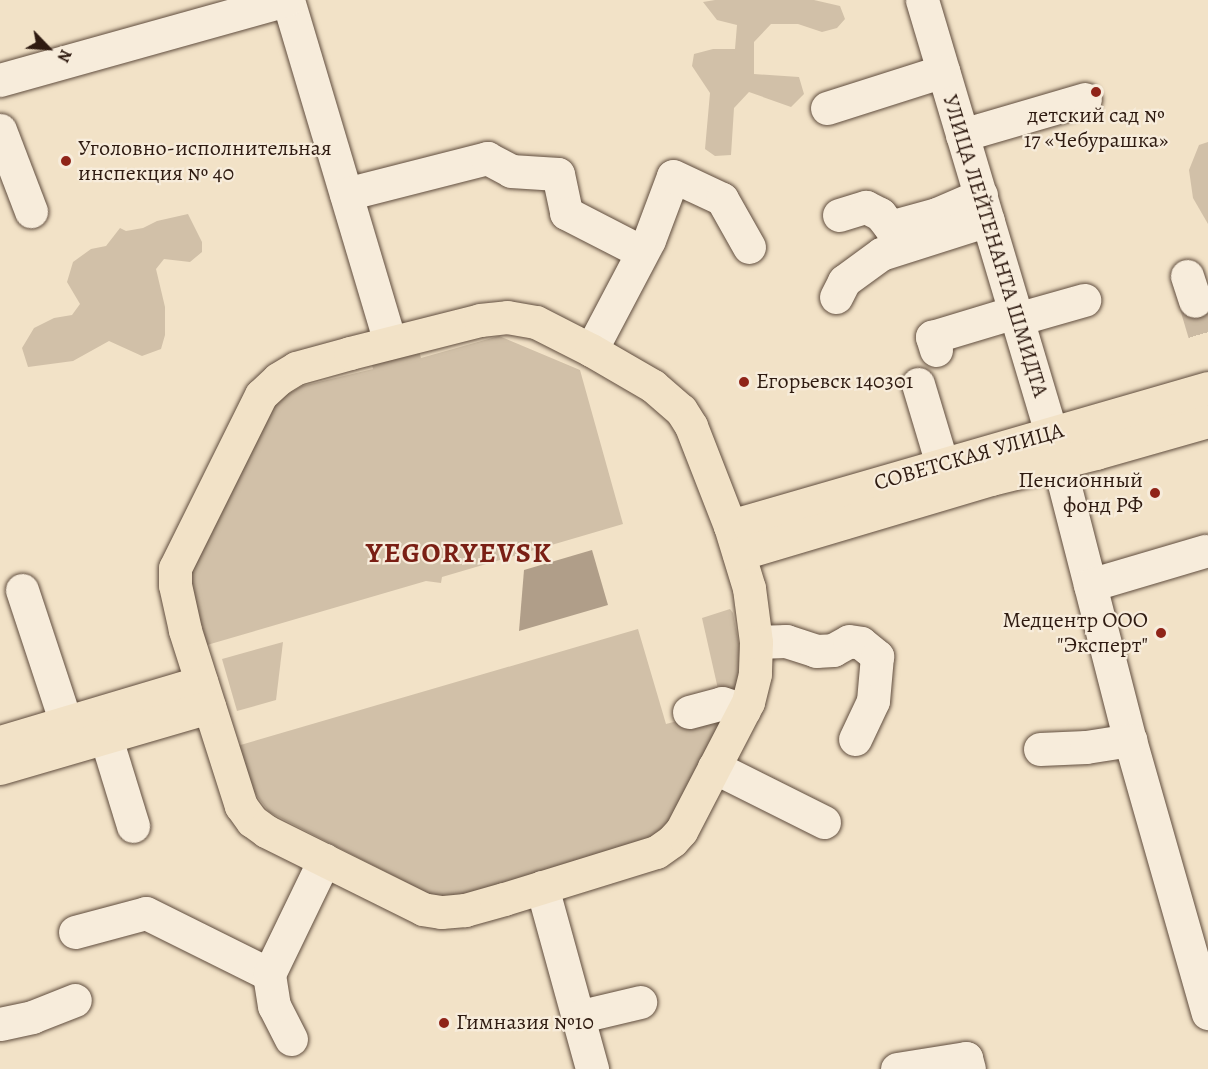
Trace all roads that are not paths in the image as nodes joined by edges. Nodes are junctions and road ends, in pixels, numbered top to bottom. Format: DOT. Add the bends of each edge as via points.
graph roads {
  1 [pos="288,0"];
  2 [pos="922,0"];
  3 [pos="943,71"];
  4 [pos="0,80"];
  5 [pos="1085,99"];
  6 [pos="827,108"];
  7 [pos="0,130"];
  8 [pos="962,135"];
  9 [pos="346,194"];
  10 [pos="984,208"];
  11 [pos="31,211"];
  12 [pos="839,215"];
  13 [pos="749,247"];
  14 [pos="642,252"];
  15 [pos="836,297"];
  16 [pos="1084,300"];
  17 [pos="1016,316"];
  18 [pos="390,342"];
  19 [pos="591,350"];
  20 [pos="936,350"];
  21 [pos="918,384"];
  22 [pos="1208,388"];
  23 [pos="1208,421"];
  24 [pos="1054,448"];
  25 [pos="942,464"];
  26 [pos="735,540"];
  27 [pos="1205,551"];
  28 [pos="1090,585"];
  29 [pos="22,590"];
  30 [pos="756,642"];
  31 [pos="205,694"];
  32 [pos="744,710"];
  33 [pos="689,712"];
  34 [pos="66,723"];
  35 [pos="106,738"];
  36 [pos="855,738"];
  37 [pos="1130,740"];
  38 [pos="0,742"];
  39 [pos="1040,749"];
  40 [pos="714,767"];
  41 [pos="0,768"];
  42 [pos="824,822"];
  43 [pos="133,826"];
  44 [pos="324,860"];
  45 [pos="542,887"];
  46 [pos="75,932"];
  47 [pos="269,974"];
  48 [pos="75,1000"];
  49 [pos="640,1002"];
  50 [pos="1208,1013"];
  51 [pos="577,1017"];
  52 [pos="0,1024"];
  53 [pos="291,1039"];
  54 [pos="592,1069"];
  55 [pos="897,1069"];
  56 [pos="969,1069"];
  1 -- 4 [label="street"];
  1 -- 9 [label="street"];
  2 -- 3 [label="street, УЛИЦА ЛЕЙТЕНАНТА ШМИДТА"];
  3 -- 6 [label="street"];
  3 -- 8 [label="street, УЛИЦА ЛЕЙТЕНАНТА ШМИДТА"];
  5 -- 8 [label="street"];
  7 -- 11 [label="street"];
  8 -- 10 [label="street, УЛИЦА ЛЕЙТЕНАНТА ШМИДТА"];
  9 -- 14 [label="street" via="487,158 511,171 558,174 566,213"];
  9 -- 18 [label="street"];
  10 -- 12 [label="street" via="937,214 890,227 880,214 866,207"];
  10 -- 15 [label="street" via="880,254 844,281"];
  10 -- 17 [label="street, УЛИЦА ЛЕЙТЕНАНТА ШМИДТА"];
  13 -- 14 [label="street" via="722,199 673,176"];
  14 -- 19 [label="street"];
  16 -- 17 [label="street"];
  17 -- 20 [label="street" via="932,337"];
  17 -- 24 [label="street, УЛИЦА ЛЕЙТЕНАНТА ШМИДТА"];
  18 -- 19 [label="main road" via="507,316 536,322"];
  18 -- 31 [label="main road" via="296,368 261,395 174,568 185,630"];
  19 -- 26 [label="main road" via="653,387 681,410 691,426"];
  21 -- 25 [label="street"];
  22 -- 24 [label="main road, СОВЕТСКАЯ УЛИЦА"];
  23 -- 24 [label="main road, СОВЕТСКАЯ УЛИЦА"];
  24 -- 25 [label="main road, СОВЕТСКАЯ УЛИЦА"];
  24 -- 26 [label="main road, СОВЕТСКАЯ УЛИЦА" via="991,479"];
  24 -- 28 [label="street, УЛИЦА ЛЕЙТЕНАНТА ШМИДТА"];
  25 -- 26 [label="main road, СОВЕТСКАЯ УЛИЦА"];
  26 -- 30 [label="main road" via="749,588"];
  27 -- 28 [label="street"];
  28 -- 37 [label="street, УЛИЦА ЛЕЙТЕНАНТА ШМИДТА"];
  29 -- 34 [label="street"];
  30 -- 32 [label="main road" via="755,674"];
  30 -- 36 [label="street" via="786,641 816,651 833,650 849,641 861,643 878,656 873,701"];
  31 -- 34 [label="main road"];
  31 -- 35 [label="main road"];
  31 -- 44 [label="main road" via="241,806 266,831"];
  32 -- 33 [label="street" via="722,703"];
  32 -- 40 [label="main road"];
  34 -- 38 [label="main road"];
  35 -- 41 [label="main road"];
  35 -- 43 [label="street"];
  37 -- 39 [label="street"];
  37 -- 50 [label="street, УЛИЦА ЛЕЙТЕНАНТА ШМИДТА"];
  40 -- 42 [label="street"];
  40 -- 45 [label="main road" via="672,841 656,852"];
  44 -- 45 [label="main road" via="423,909 441,912 465,910"];
  44 -- 47 [label="street"];
  45 -- 51 [label="street"];
  46 -- 47 [label="street" via="147,913"];
  47 -- 53 [label="street" via="274,1006"];
  48 -- 52 [label="street" via="32,1017"];
  49 -- 51 [label="street"];
  51 -- 54 [label="street"];
  55 -- 56 [label="street" via="966,1058"];
}
